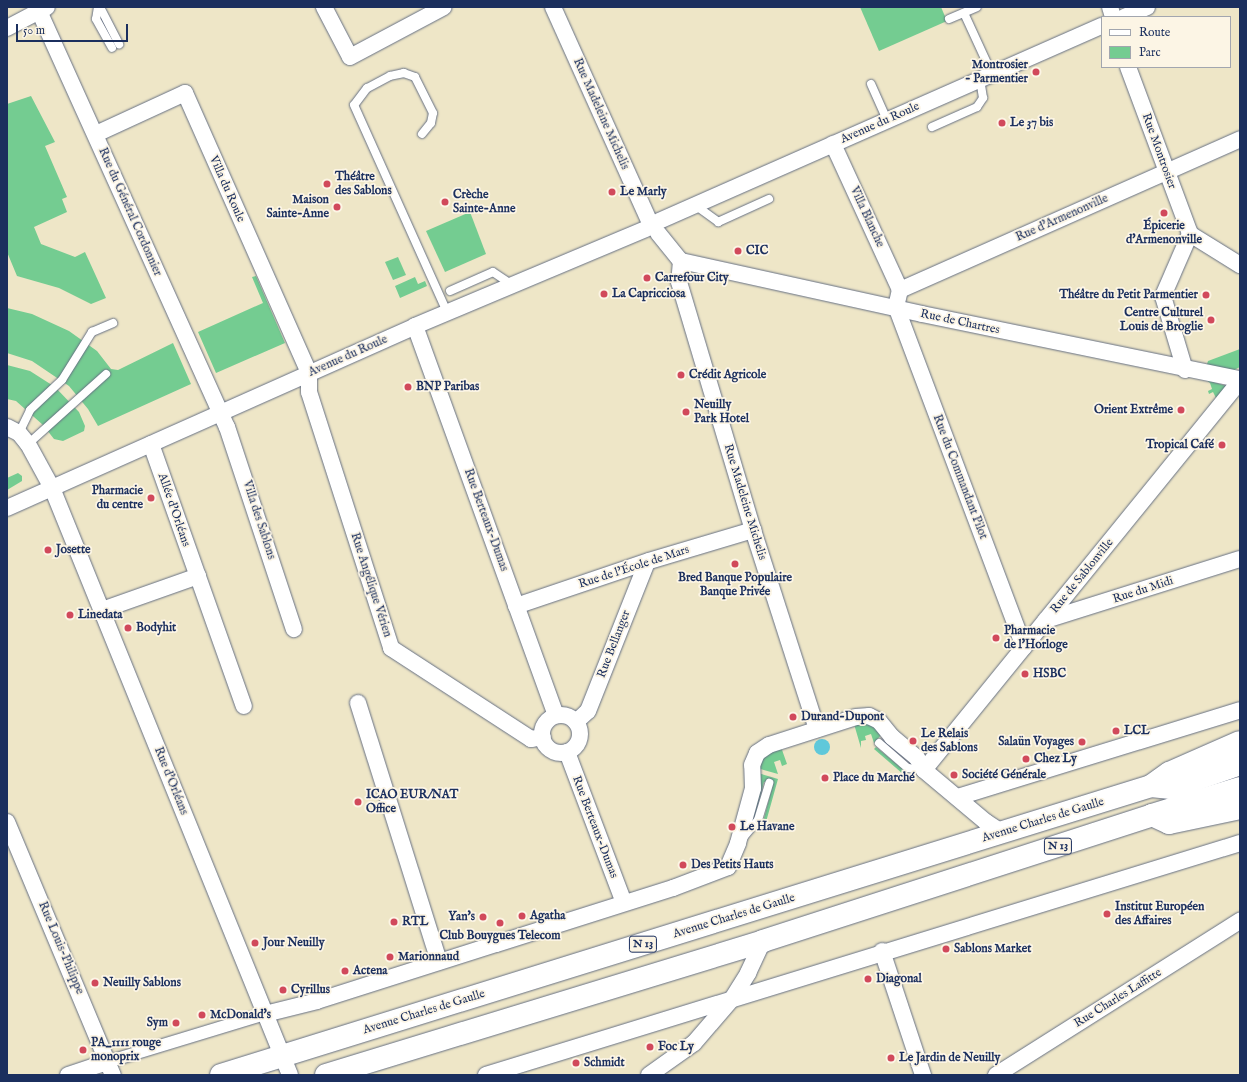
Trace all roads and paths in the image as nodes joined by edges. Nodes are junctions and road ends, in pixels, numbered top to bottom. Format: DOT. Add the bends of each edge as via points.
graph roads {
  1 [pos="99,7"];
  2 [pos="324,7"];
  3 [pos="444,7"];
  4 [pos="553,7"];
  5 [pos="977,7"];
  6 [pos="1147,7"];
  7 [pos="43,9"];
  8 [pos="964,12"];
  9 [pos="1126,16"];
  10 [pos="949,19"];
  11 [pos="1101,26"];
  12 [pos="7,28"];
  13 [pos="116,46"];
  14 [pos="1128,68"];
  15 [pos="986,77"];
  16 [pos="871,84"];
  17 [pos="887,120"];
  18 [pos="932,127"];
  19 [pos="96,134"];
  20 [pos="422,134"];
  21 [pos="1240,139"];
  22 [pos="833,144"];
  23 [pos="1167,171"];
  24 [pos="769,199"];
  25 [pos="695,205"];
  26 [pos="653,226"];
  27 [pos="1190,234"];
  28 [pos="681,261"];
  29 [pos="1240,265"];
  30 [pos="512,285"];
  31 [pos="900,290"];
  32 [pos="450,291"];
  33 [pos="896,307"];
  34 [pos="446,312"];
  35 [pos="113,323"];
  36 [pos="415,326"];
  37 [pos="1185,370"];
  38 [pos="309,373"];
  39 [pos="106,374"];
  40 [pos="1240,380"];
  41 [pos="221,412"];
  42 [pos="18,434"];
  43 [pos="150,444"];
  44 [pos="52,488"];
  45 [pos="7,508"];
  46 [pos="753,530"];
  47 [pos="1240,559"];
  48 [pos="647,562"];
  49 [pos="198,576"];
  50 [pos="516,606"];
  51 [pos="102,610"];
  52 [pos="1046,620"];
  53 [pos="294,629"];
  54 [pos="1024,647"];
  55 [pos="358,703"];
  56 [pos="244,706"];
  57 [pos="1240,710"];
  58 [pos="556,716"];
  59 [pos="576,722"];
  60 [pos="817,729"];
  61 [pos="543,737"];
  62 [pos="1240,742"];
  63 [pos="879,743"];
  64 [pos="567,752"];
  65 [pos="1240,764"];
  66 [pos="924,770"];
  67 [pos="769,783"];
  68 [pos="1151,786"];
  69 [pos="1240,788"];
  70 [pos="958,797"];
  71 [pos="1240,808"];
  72 [pos="1152,815"];
  73 [pos="7,822"];
  74 [pos="1003,833"];
  75 [pos="738,843"];
  76 [pos="1240,843"];
  77 [pos="624,903"];
  78 [pos="1240,921"];
  79 [pos="763,941"];
  80 [pos="882,952"];
  81 [pos="439,962"];
  82 [pos="732,999"];
  83 [pos="265,1014"];
  84 [pos="286,1065"];
  85 [pos="110,1069"];
  86 [pos="71,1075"];
  87 [pos="221,1075"];
  88 [pos="326,1075"];
  89 [pos="486,1075"];
  90 [pos="649,1075"];
  91 [pos="923,1075"];
  92 [pos="996,1075"];
  1 -- 13 [label="lane" via="96,19"];
  2 -- 3 [label="street" via="350,57"];
  4 -- 26 [label="street, Rue Madeleine Michelis"];
  5 -- 8 [label="lane"];
  6 -- 9 [label="street"];
  7 -- 12 [label="street"];
  7 -- 19 [label="street, Rue du Général Cordonnier"];
  8 -- 10 [label="lane"];
  8 -- 15 [label="lane"];
  11 -- 15 [label="street, Avenue du Roule"];
  14 -- 23 [label="street, Rue Montrosier"];
  15 -- 17 [label="street, Avenue du Roule"];
  15 -- 18 [label="lane" via="984,98 977,107"];
  16 -- 17 [label="lane"];
  17 -- 22 [label="street, Avenue du Roule"];
  19 -- 38 [label="street, Villa du Roule" via="185,93"];
  19 -- 41 [label="street, Rue du Général Cordonnier" via="206,386"];
  20 -- 34 [label="lane" via="432,123 433,113 415,77 404,73 390,76 367,88 354,105"];
  21 -- 23 [label="street, Rue d'Armenonville"];
  22 -- 25 [label="street, Avenue du Roule"];
  22 -- 31 [label="street, Villa Blanche"];
  23 -- 27 [label="street, Rue Montrosier"];
  23 -- 31 [label="street, Rue d'Armenonville"];
  24 -- 25 [label="lane" via="718,222"];
  25 -- 26 [label="street, Avenue du Roule"];
  26 -- 28 [label="street, Rue Madeleine Michelis"];
  26 -- 30 [label="street, Avenue du Roule"];
  27 -- 29 [label="street"];
  27 -- 37 [label="street" via="1163,296"];
  28 -- 33 [label="street, Rue de Chartres"];
  28 -- 46 [label="street, Rue Madeleine Michelis" via="679,282"];
  30 -- 32 [label="lane" via="493,272"];
  30 -- 34 [label="street, Avenue du Roule"];
  31 -- 33 [label="street"];
  33 -- 37 [label="street, Rue de Chartres"];
  33 -- 54 [label="street, Rue du Commandant Pilot"];
  34 -- 36 [label="street, Avenue du Roule"];
  35 -- 42 [label="lane" via="92,332 62,380 30,410"];
  36 -- 38 [label="street, Avenue du Roule"];
  36 -- 50 [label="street, Rue Berteaux-Dumas"];
  37 -- 40 [label="street, Rue de Chartres"];
  38 -- 41 [label="street, Avenue du Roule"];
  38 -- 61 [label="street, Rue Angélique Vérien" via="309,392 391,648 531,739"];
  39 -- 42 [label="lane"];
  40 -- 52 [label="street, Rue de Sablonville"];
  41 -- 43 [label="street, Avenue du Roule"];
  41 -- 53 [label="street, Villa des Sablons"];
  42 -- 44 [label="street, Rue d'Orléans"];
  43 -- 44 [label="street, Avenue du Roule"];
  43 -- 49 [label="street, Allée d'Orléans"];
  44 -- 45 [label="street, Avenue du Roule"];
  44 -- 51 [label="street, Rue d'Orléans"];
  46 -- 48 [label="street, Rue de l'École de Mars"];
  46 -- 60 [label="street, Rue Madeleine Michelis"];
  47 -- 52 [label="street, Rue du Midi"];
  48 -- 50 [label="street, Rue de l'École de Mars"];
  48 -- 59 [label="street, Rue Bellanger" via="588,711"];
  49 -- 51 [label="street"];
  49 -- 56 [label="street, Allée d'Orléans"];
  50 -- 58 [label="street, Rue Berteaux-Dumas"];
  51 -- 83 [label="street, Rue d'Orléans"];
  52 -- 54 [label="street, Rue de Sablonville"];
  54 -- 66 [label="street, Rue de Sablonville"];
  55 -- 81 [label="street"];
  57 -- 70 [label="street"];
  58 -- 59 [label="street" via="563,714"];
  58 -- 61 [label="street" via="548,720 543,728"];
  59 -- 64 [label="street" via="580,730 580,739 575,747"];
  60 -- 66 [label="street" via="861,716 872,717 917,758"];
  60 -- 75 [label="street" via="766,746 755,756 752,767 754,785"];
  61 -- 64 [label="street" via="551,750"];
  62 -- 68 [label="main road, Avenue Charles de Gaulle" via="1169,774"];
  63 -- 66 [label="lane" via="908,768"];
  64 -- 77 [label="street, Rue Berteaux-Dumas"];
  65 -- 68 [label="main road, N 13" via="1171,788"];
  66 -- 70 [label="street"];
  67 -- 75 [label="lane" via="758,820"];
  68 -- 74 [label="main road, Avenue Charles de Gaulle / N 13"];
  69 -- 72 [label="main road, N 13"];
  70 -- 74 [label="street" via="986,822"];
  71 -- 72 [label="main road" via="1169,823"];
  72 -- 79 [label="main road, N 13"];
  73 -- 85 [label="street, Rue Louis-Philippe"];
  74 -- 84 [label="main road, Avenue Charles de Gaulle / N 13"];
  75 -- 77 [label="street" via="728,867"];
  76 -- 80 [label="street"];
  77 -- 81 [label="street"];
  78 -- 92 [label="street, Rue Charles Laffitte"];
  79 -- 82 [label="street"];
  79 -- 88 [label="main road, N 13"];
  80 -- 82 [label="street"];
  80 -- 91 [label="street"];
  81 -- 83 [label="street" via="317,1001"];
  82 -- 89 [label="street"];
  82 -- 90 [label="street" via="694,1043"];
  83 -- 84 [label="street, Rue d'Orléans"];
  83 -- 85 [label="street"];
  84 -- 87 [label="main road, Avenue Charles de Gaulle / N 13"];
  85 -- 86 [label="street"];
}
